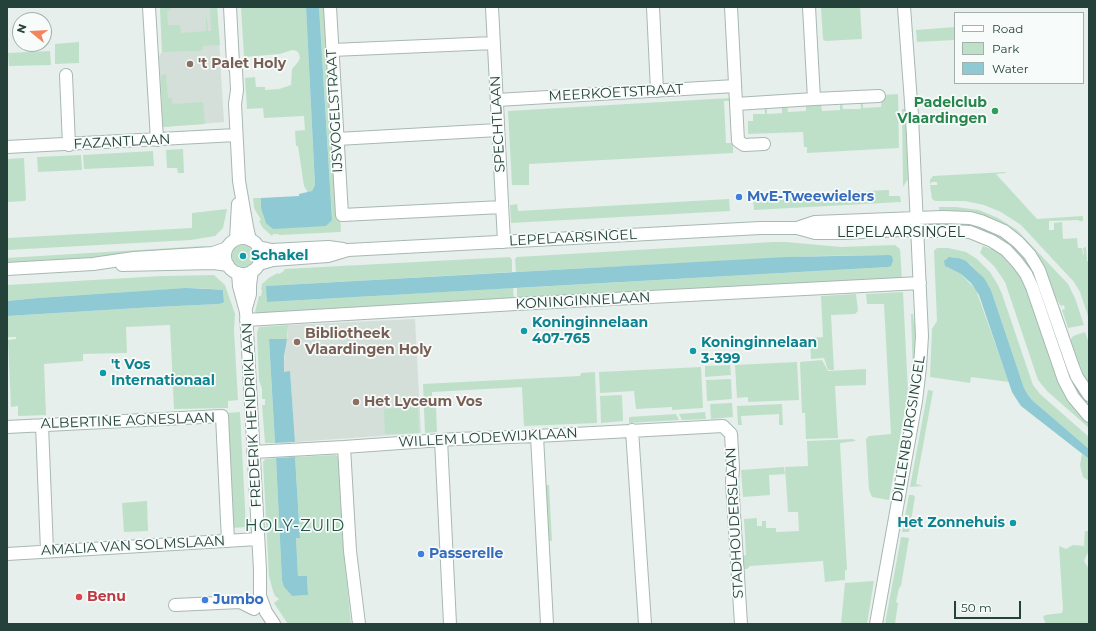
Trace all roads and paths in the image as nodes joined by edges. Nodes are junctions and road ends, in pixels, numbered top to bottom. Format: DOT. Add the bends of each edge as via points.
graph roads {
  1 [pos="149,7"];
  2 [pos="230,7"];
  3 [pos="330,7"];
  4 [pos="492,7"];
  5 [pos="653,7"];
  6 [pos="731,7"];
  7 [pos="809,7"];
  8 [pos="904,7"];
  9 [pos="494,43"];
  10 [pos="332,50"];
  11 [pos="66,75"];
  12 [pos="735,86"];
  13 [pos="657,91"];
  14 [pos="879,96"];
  15 [pos="814,99"];
  16 [pos="497,100"];
  17 [pos="736,104"];
  18 [pos="498,130"];
  19 [pos="236,136"];
  20 [pos="337,139"];
  21 [pos="157,140"];
  22 [pos="764,144"];
  23 [pos="69,145"];
  24 [pos="7,148"];
  25 [pos="239,181"];
  26 [pos="502,207"];
  27 [pos="917,218"];
  28 [pos="797,228"];
  29 [pos="917,231"];
  30 [pos="236,239"];
  31 [pos="504,242"];
  32 [pos="254,243"];
  33 [pos="227,248"];
  34 [pos="348,250"];
  35 [pos="93,264"];
  36 [pos="228,265"];
  37 [pos="256,267"];
  38 [pos="8,269"];
  39 [pos="238,273"];
  40 [pos="920,283"];
  41 [pos="246,314"];
  42 [pos="1089,395"];
  43 [pos="1089,416"];
  44 [pos="42,425"];
  45 [pos="723,426"];
  46 [pos="7,427"];
  47 [pos="632,430"];
  48 [pos="537,436"];
  49 [pos="441,440"];
  50 [pos="344,447"];
  51 [pos="253,452"];
  52 [pos="258,539"];
  53 [pos="228,541"];
  54 [pos="47,551"];
  55 [pos="7,554"];
  56 [pos="260,570"];
  57 [pos="175,605"];
  58 [pos="254,609"];
  59 [pos="274,624"];
  60 [pos="283,624"];
  61 [pos="359,624"];
  62 [pos="450,624"];
  63 [pos="547,624"];
  64 [pos="644,624"];
  65 [pos="741,624"];
  66 [pos="876,624"];
  1 -- 21 [label="street"];
  2 -- 19 [label="street" via="232,64 229,70 230,90 235,104"];
  3 -- 10 [label="street, IJSVOGELSTRAAT"];
  4 -- 9 [label="street, SPECHTLAAN"];
  5 -- 13 [label="street"];
  6 -- 12 [label="street"];
  7 -- 15 [label="street"];
  8 -- 27 [label="street, DILLENBURGSINGEL" via="915,116"];
  9 -- 10 [label="street"];
  9 -- 16 [label="street, SPECHTLAAN"];
  10 -- 20 [label="street, IJSVOGELSTRAAT"];
  11 -- 23 [label="street"];
  12 -- 13 [label="street, MEERKOETSTRAAT"];
  12 -- 17 [label="street"];
  13 -- 16 [label="street, MEERKOETSTRAAT"];
  14 -- 15 [label="street"];
  15 -- 17 [label="street"];
  16 -- 18 [label="street, SPECHTLAAN"];
  17 -- 22 [label="street" via="738,141 744,145"];
  18 -- 20 [label="street"];
  18 -- 26 [label="street, SPECHTLAAN"];
  19 -- 21 [label="street, FAZANTLAAN"];
  19 -- 25 [label="street"];
  20 -- 26 [label="street, IJSVOGELSTRAAT" via="342,215"];
  21 -- 23 [label="street, FAZANTLAAN"];
  23 -- 24 [label="street, FAZANTLAAN"];
  25 -- 30 [label="street"];
  25 -- 32 [label="street" via="247,227"];
  26 -- 31 [label="street, SPECHTLAAN"];
  27 -- 28 [label="street, LEPELAARSINGEL" via="815,222"];
  27 -- 29 [label="street, DILLENBURGSINGEL"];
  27 -- 42 [label="street, LEPELAARSINGEL" via="970,218 1004,231 1018,242 1039,270 1077,377"];
  28 -- 29 [label="street, LEPELAARSINGEL" via="815,233"];
  28 -- 31 [label="street, LEPELAARSINGEL"];
  29 -- 40 [label="street, DILLENBURGSINGEL"];
  29 -- 43 [label="street, LEPELAARSINGEL" via="970,232 1006,250 1026,274 1064,380 1073,397"];
  30 -- 32 [label="street" via="242,238"];
  30 -- 33 [label="street"];
  31 -- 34 [label="street, LEPELAARSINGEL"];
  32 -- 34 [label="street, LEPELAARSINGEL" via="272,250 328,247"];
  32 -- 37 [label="street" via="261,257"];
  33 -- 35 [label="street" via="213,253 134,258"];
  33 -- 36 [label="street" via="225,257"];
  34 -- 37 [label="street, LEPELAARSINGEL" via="328,256 272,260"];
  35 -- 36 [label="street"];
  35 -- 38 [label="street"];
  36 -- 39 [label="street"];
  37 -- 39 [label="street" via="244,274"];
  37 -- 41 [label="street, FREDERIK HENDRIKLAAN"];
  39 -- 41 [label="street, FREDERIK HENDRIKLAAN" via="240,295"];
  40 -- 41 [label="street, KONINGINNELAAN" via="516,304"];
  40 -- 66 [label="street, DILLENBURGSINGEL" via="922,336 916,401"];
  41 -- 51 [label="street, FREDERIK HENDRIKLAAN"];
  44 -- 46 [label="street, ALBERTINE AGNESLAAN"];
  44 -- 53 [label="street, ALBERTINE AGNESLAAN" via="222,416"];
  44 -- 54 [label="street"];
  45 -- 47 [label="street, WILLEM LODEWIJKLAAN"];
  45 -- 65 [label="street, STADHOUDERSLAAN" via="731,434"];
  47 -- 48 [label="street, WILLEM LODEWIJKLAAN"];
  47 -- 64 [label="street"];
  48 -- 49 [label="street, WILLEM LODEWIJKLAAN"];
  48 -- 63 [label="street"];
  49 -- 50 [label="street, WILLEM LODEWIJKLAAN"];
  49 -- 62 [label="street"];
  50 -- 51 [label="street, WILLEM LODEWIJKLAAN"];
  50 -- 61 [label="street" via="350,551"];
  51 -- 52 [label="street, FREDERIK HENDRIKLAAN"];
  52 -- 53 [label="street, AMALIA VAN SOLMSLAAN"];
  52 -- 56 [label="street, FREDERIK HENDRIKLAAN"];
  53 -- 54 [label="street, AMALIA VAN SOLMSLAAN"];
  54 -- 55 [label="street, AMALIA VAN SOLMSLAAN"];
  56 -- 59 [label="street, FREDERIK HENDRIKLAAN" via="261,602"];
  56 -- 60 [label="street, FREDERIK HENDRIKLAAN" via="274,611"];
  57 -- 58 [label="street" via="240,602"];
}
